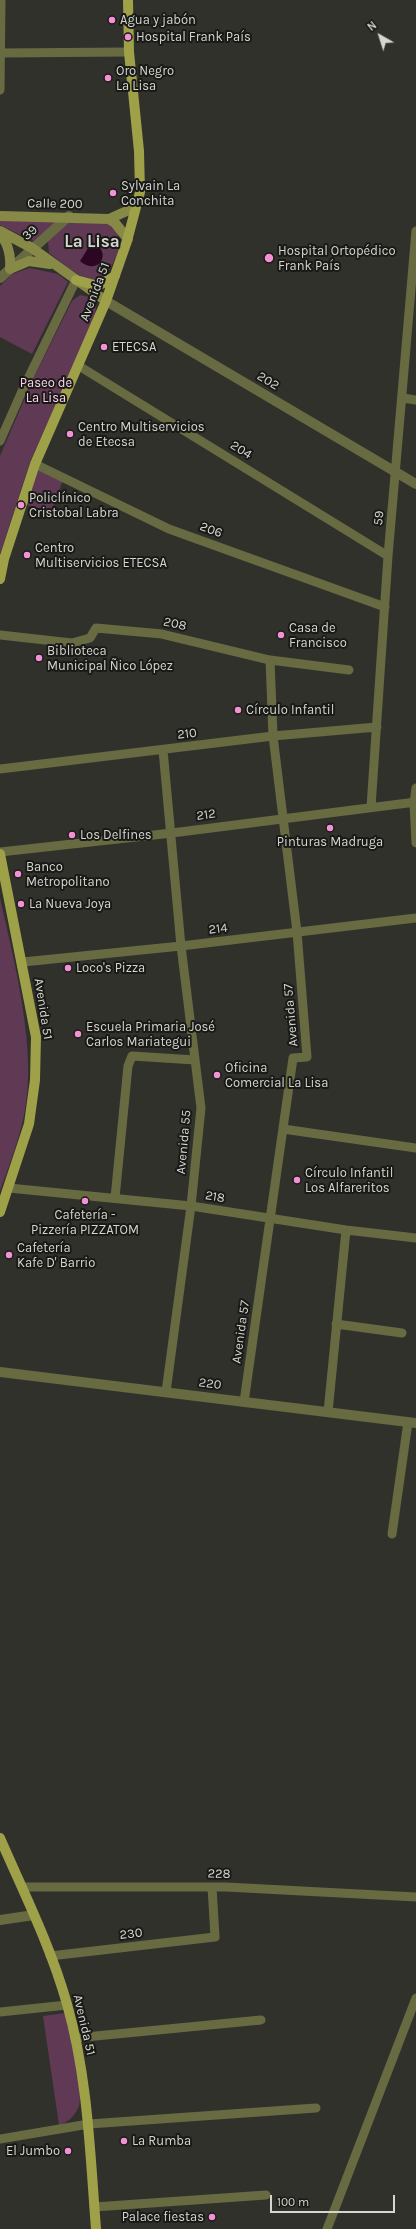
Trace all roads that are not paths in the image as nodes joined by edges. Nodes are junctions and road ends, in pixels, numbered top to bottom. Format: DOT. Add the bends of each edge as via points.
graph roads {
  1 [pos="1,0"];
  2 [pos="128,0"];
  3 [pos="128,52"];
  4 [pos="1,53"];
  5 [pos="0,90"];
  6 [pos="137,201"];
  7 [pos="0,216"];
  8 [pos="69,216"];
  9 [pos="109,219"];
  10 [pos="416,231"];
  11 [pos="0,233"];
  12 [pos="128,239"];
  13 [pos="32,248"];
  14 [pos="56,266"];
  15 [pos="10,269"];
  16 [pos="115,276"];
  17 [pos="0,278"];
  18 [pos="76,280"];
  19 [pos="106,301"];
  20 [pos="79,366"];
  21 [pos="403,398"];
  22 [pos="416,400"];
  23 [pos="0,441"];
  24 [pos="35,464"];
  25 [pos="396,472"];
  26 [pos="416,484"];
  27 [pos="388,556"];
  28 [pos="0,579"];
  29 [pos="385,607"];
  30 [pos="0,635"];
  31 [pos="270,660"];
  32 [pos="349,670"];
  33 [pos="377,727"];
  34 [pos="273,736"];
  35 [pos="163,750"];
  36 [pos="0,770"];
  37 [pos="416,788"];
  38 [pos="415,802"];
  39 [pos="371,807"];
  40 [pos="283,818"];
  41 [pos="172,833"];
  42 [pos="416,843"];
  43 [pos="0,853"];
  44 [pos="416,918"];
  45 [pos="297,932"];
  46 [pos="181,946"];
  47 [pos="22,962"];
  48 [pos="195,1060"];
  49 [pos="283,1129"];
  50 [pos="416,1148"];
  51 [pos="9,1188"];
  52 [pos="115,1198"];
  53 [pos="191,1206"];
  54 [pos="0,1212"];
  55 [pos="271,1218"];
  56 [pos="346,1230"];
  57 [pos="416,1238"];
  58 [pos="336,1324"];
  59 [pos="402,1333"];
  60 [pos="0,1372"];
  61 [pos="166,1392"];
  62 [pos="244,1402"];
  63 [pos="328,1412"];
  64 [pos="412,1422"];
  65 [pos="392,1534"];
  66 [pos="0,1838"];
  67 [pos="22,1887"];
  68 [pos="212,1887"];
  69 [pos="416,1897"];
  70 [pos="34,1915"];
  71 [pos="0,1920"];
  72 [pos="50,1956"];
  73 [pos="416,1998"];
  74 [pos="68,2005"];
  75 [pos="0,2012"];
  76 [pos="260,2020"];
  77 [pos="75,2038"];
  78 [pos="316,2108"];
  79 [pos="88,2124"];
  80 [pos="0,2139"];
  81 [pos="266,2195"];
  82 [pos="94,2207"];
  83 [pos="96,2229"];
  84 [pos="327,2229"];
  1 -- 4 [label="street"];
  2 -- 3 [label="main road, Avenida 51"];
  3 -- 4 [label="street"];
  3 -- 6 [label="main road, Avenida 51" via="141,169"];
  4 -- 5 [label="street"];
  6 -- 9 [label="main road, Calle 200" via="129,210"];
  6 -- 12 [label="main road, Avenida 51"];
  7 -- 8 [label="main road, Calle 200"];
  8 -- 9 [label="main road, Calle 200"];
  8 -- 13 [label="street, 39"];
  9 -- 12 [label="main road"];
  10 -- 21 [label="street, 59"];
  11 -- 13 [label="main road"];
  11 -- 15 [label="main road" via="6,240 10,252"];
  12 -- 16 [label="main road, Avenida 51"];
  13 -- 14 [label="main road"];
  13 -- 15 [label="street, 39"];
  14 -- 15 [label="main road" via="42,261 29,261"];
  14 -- 18 [label="main road"];
  15 -- 17 [label="street, 39"];
  16 -- 18 [label="main road" via="98,286"];
  16 -- 19 [label="main road, Avenida 51"];
  18 -- 19 [label="main road"];
  18 -- 23 [label="street"];
  19 -- 20 [label="main road, Avenida 51"];
  19 -- 25 [label="street, 202"];
  20 -- 24 [label="main road, Avenida 51"];
  20 -- 27 [label="street, 204"];
  21 -- 22 [label="street"];
  21 -- 25 [label="street, 59"];
  24 -- 28 [label="main road, Avenida 51"];
  24 -- 29 [label="street, 206" via="169,529"];
  25 -- 26 [label="street, 202"];
  25 -- 27 [label="street, 59"];
  27 -- 29 [label="street, 59"];
  29 -- 33 [label="street, 59"];
  30 -- 31 [label="street, 208" via="72,643 90,638 96,628 162,634"];
  31 -- 32 [label="street, 208"];
  31 -- 34 [label="street, Avenida 57"];
  33 -- 34 [label="street, 210"];
  33 -- 39 [label="street, 59"];
  34 -- 35 [label="street, 210"];
  34 -- 40 [label="street, Avenida 57"];
  35 -- 36 [label="street, 210"];
  35 -- 41 [label="street, Avenida 55"];
  37 -- 38 [label="street"];
  38 -- 39 [label="street, 212"];
  38 -- 42 [label="street"];
  39 -- 40 [label="street, 212"];
  40 -- 41 [label="street, 212"];
  40 -- 45 [label="street, Avenida 57"];
  41 -- 43 [label="street, 212"];
  41 -- 46 [label="street, Avenida 55"];
  43 -- 47 [label="main road, Avenida 51"];
  44 -- 45 [label="street, 214"];
  45 -- 46 [label="street, 214"];
  45 -- 49 [label="street, Avenida 57" via="307,1057 293,1058"];
  46 -- 47 [label="street, 214"];
  46 -- 48 [label="street, Avenida 55"];
  47 -- 51 [label="main road, Avenida 51" via="36,1037 35,1080 29,1124"];
  48 -- 52 [label="street" via="132,1056 128,1066"];
  48 -- 53 [label="street, Avenida 55" via="201,1108"];
  49 -- 50 [label="street"];
  49 -- 55 [label="street, Avenida 57"];
  51 -- 52 [label="street, 218"];
  51 -- 54 [label="main road, Avenida 51"];
  52 -- 53 [label="street, 218"];
  53 -- 55 [label="street, 218"];
  53 -- 61 [label="street, Avenida 55"];
  55 -- 56 [label="street, 218"];
  55 -- 62 [label="street, Avenida 57"];
  56 -- 57 [label="street, 218"];
  56 -- 58 [label="street"];
  58 -- 59 [label="street"];
  58 -- 63 [label="street"];
  60 -- 61 [label="street, 220"];
  61 -- 62 [label="street, 220"];
  62 -- 63 [label="street, 220"];
  63 -- 64 [label="street, 220"];
  64 -- 65 [label="street"];
  66 -- 67 [label="main road, Avenida 51"];
  67 -- 68 [label="street, 228"];
  67 -- 70 [label="main road, Avenida 51"];
  68 -- 69 [label="street, 228"];
  68 -- 72 [label="street, 230" via="215,1937"];
  70 -- 71 [label="street"];
  70 -- 72 [label="main road, Avenida 51"];
  72 -- 74 [label="main road, Avenida 51"];
  73 -- 84 [label="street"];
  74 -- 75 [label="street"];
  74 -- 77 [label="main road, Avenida 51"];
  76 -- 77 [label="street"];
  77 -- 79 [label="main road, Avenida 51"];
  78 -- 79 [label="street"];
  79 -- 80 [label="street"];
  79 -- 82 [label="main road, Avenida 51"];
  81 -- 82 [label="street"];
  82 -- 83 [label="main road, Avenida 51"];
}
